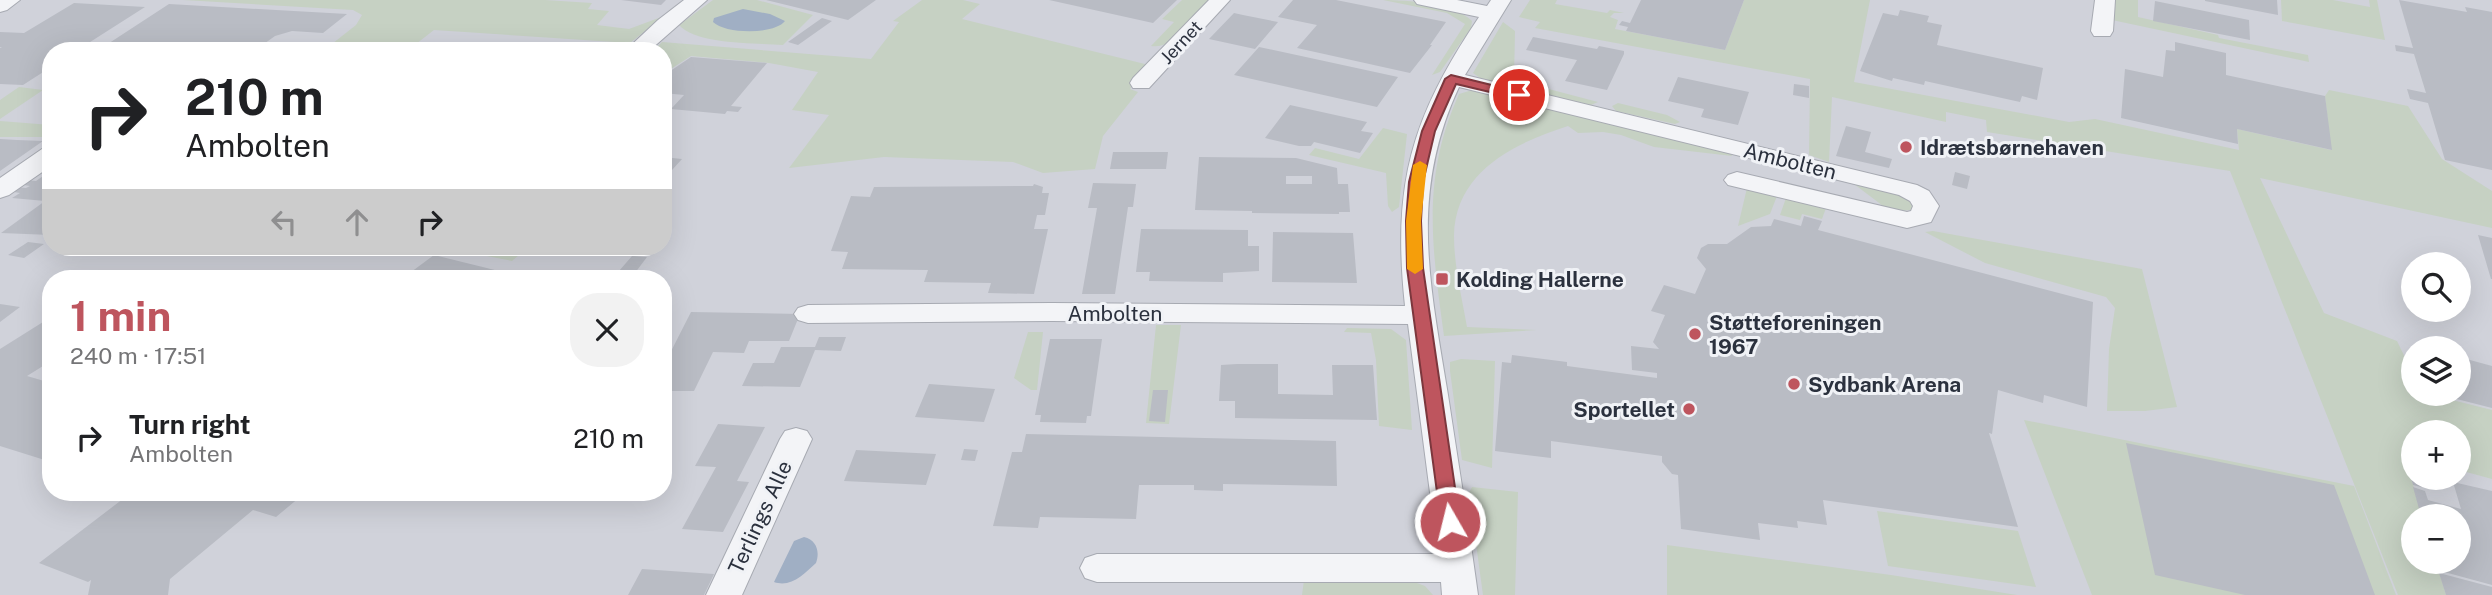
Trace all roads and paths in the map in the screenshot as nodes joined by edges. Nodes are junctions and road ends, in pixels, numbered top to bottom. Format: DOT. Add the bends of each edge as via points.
graph roads {
  1 [pos="10,0"];
  2 [pos="697,0"];
  3 [pos="1220,0"];
  4 [pos="1424,0"];
  5 [pos="2105,0"];
  6 [pos="0,6"];
  7 [pos="1496,7"];
  8 [pos="2102,31"];
  9 [pos="646,42"];
  10 [pos="1451,79"];
  11 [pos="1142,83"];
  12 [pos="42,160"];
  13 [pos="1737,180"];
  14 [pos="0,190"];
  15 [pos="808,314"];
  16 [pos="1421,315"];
  17 [pos="796,439"];
  18 [pos="1097,568"];
  19 [pos="1459,582"];
  20 [pos="724,595"];
  1 -- 6 [label="street"];
  2 -- 9 [label="street"];
  3 -- 11 [label="street, Jernet"];
  4 -- 7 [label="street"];
  5 -- 8 [label="street"];
  7 -- 10 [label="street"];
  10 -- 13 [label="street, Ambolten" via="1908,190 1920,195 1926,206 1922,216 1907,220"];
  10 -- 16 [label="street" via="1429,131 1416,182 1414,243"];
  12 -- 14 [label="street"];
  15 -- 16 [label="street, Ambolten"];
  16 -- 19 [label="street"];
  17 -- 20 [label="street, Terlings Alle"];
  18 -- 19 [label="street"];
}
